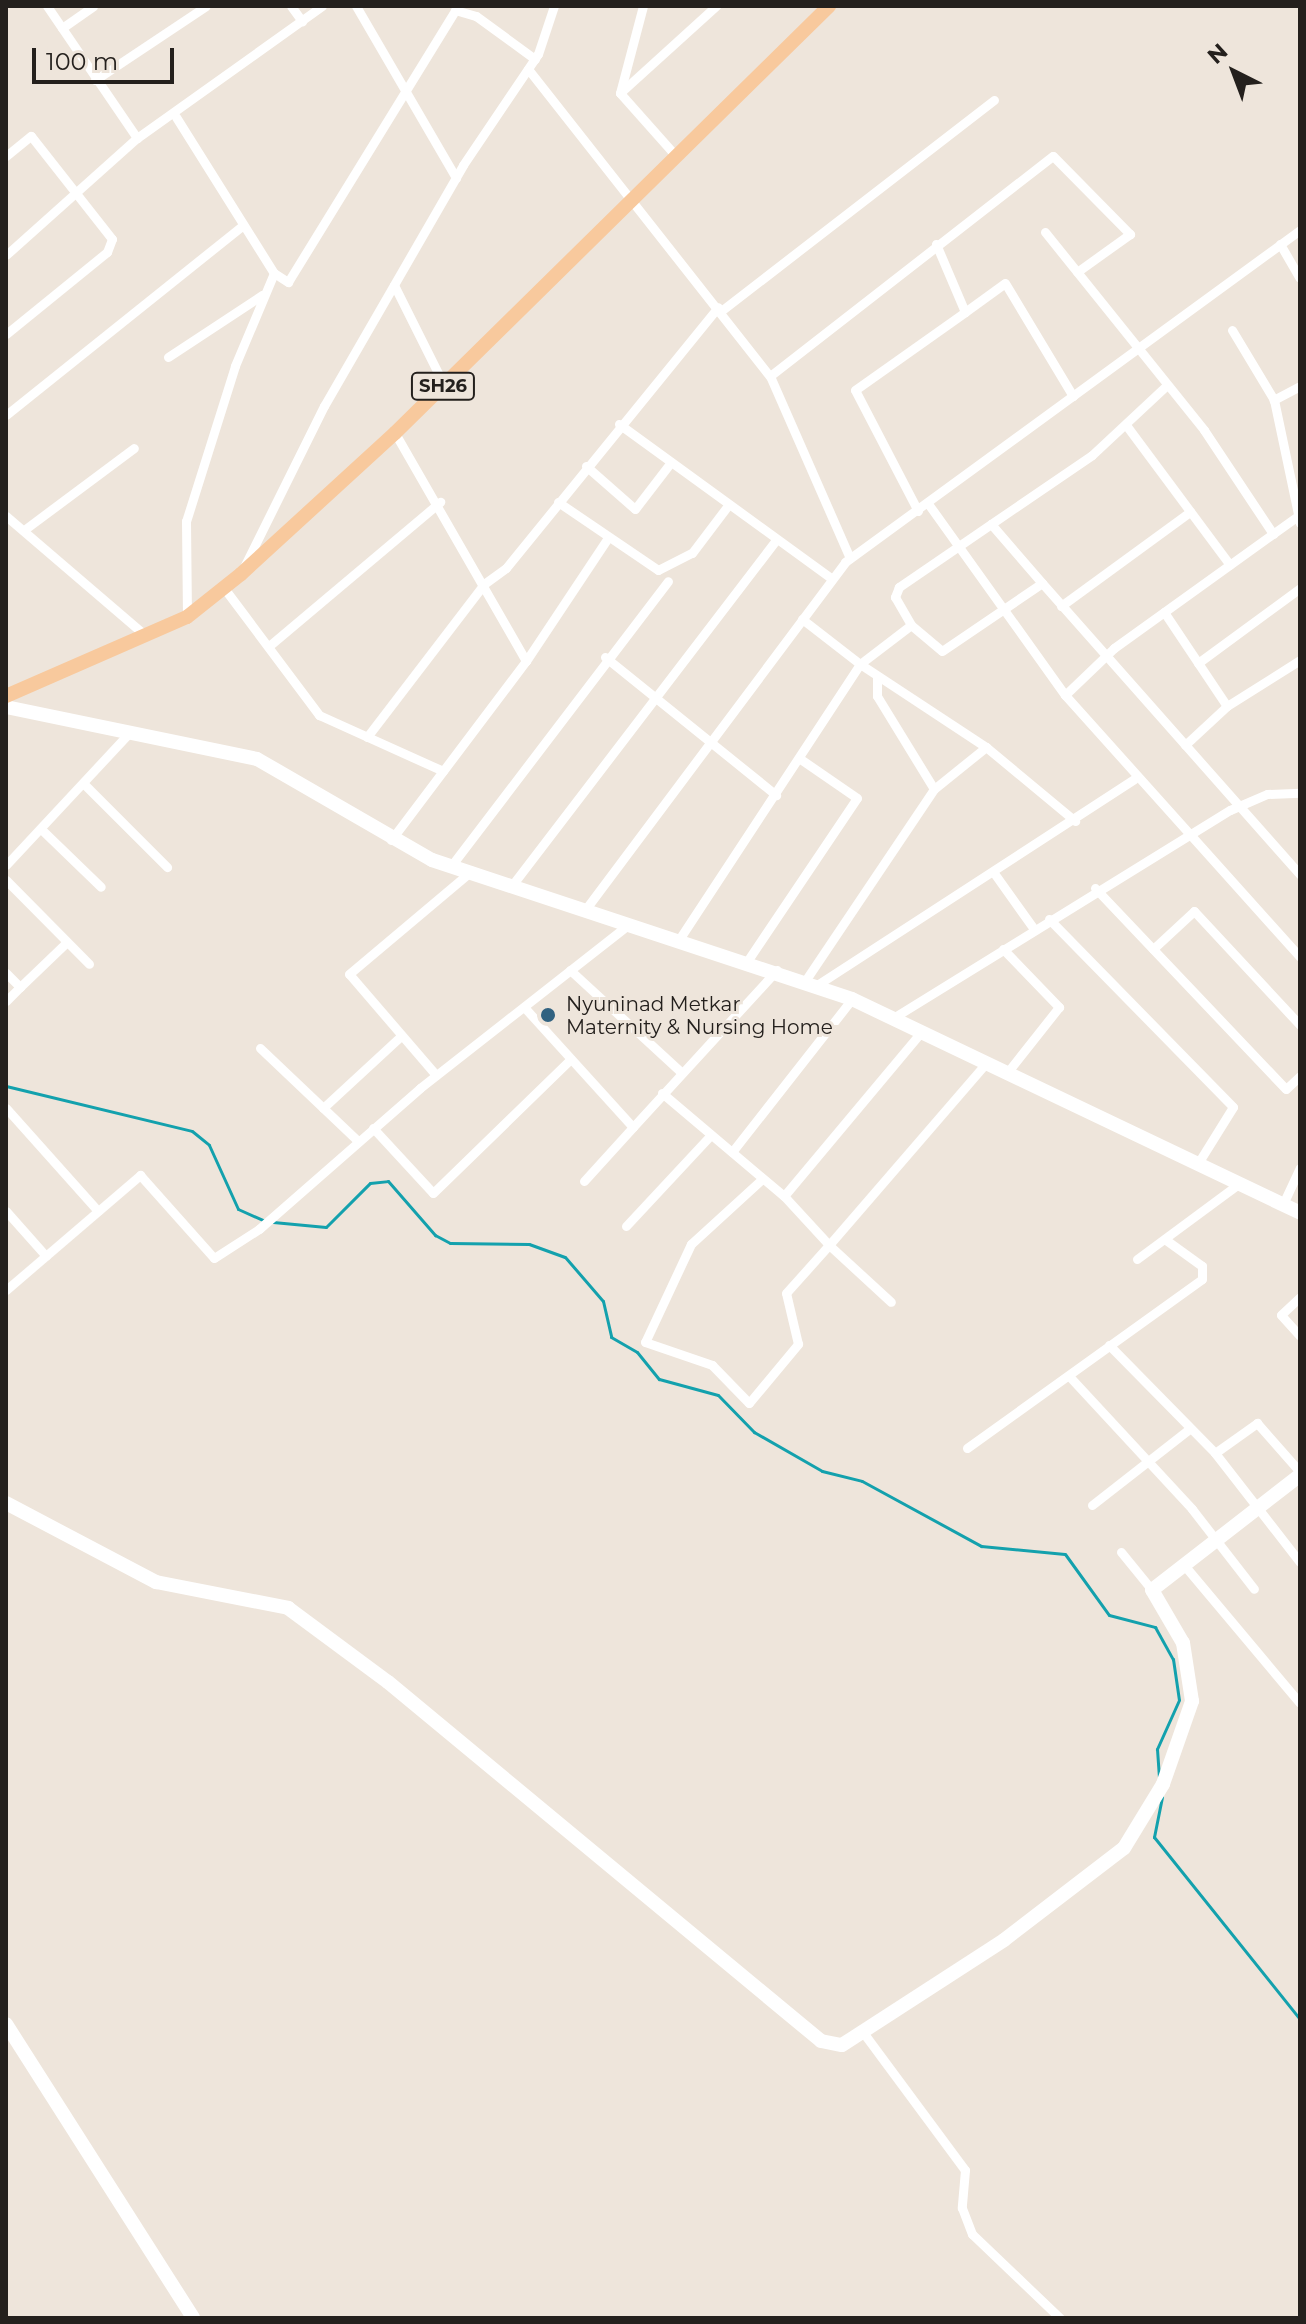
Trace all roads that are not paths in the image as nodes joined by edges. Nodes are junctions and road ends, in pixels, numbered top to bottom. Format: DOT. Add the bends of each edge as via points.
graph roads {
  1 [pos="47,6"];
  2 [pos="93,6"];
  3 [pos="206,6"];
  4 [pos="291,6"];
  5 [pos="322,6"];
  6 [pos="356,6"];
  7 [pos="554,6"];
  8 [pos="643,6"];
  9 [pos="716,6"];
  10 [pos="829,6"];
  11 [pos="456,8"];
  12 [pos="302,21"];
  13 [pos="62,28"];
  14 [pos="535,59"];
  15 [pos="528,69"];
  16 [pos="95,80"];
  17 [pos="404,89"];
  18 [pos="620,93"];
  19 [pos="994,100"];
  20 [pos="176,117"];
  21 [pos="137,138"];
  22 [pos="6,156"];
  23 [pos="676,156"];
  24 [pos="456,178"];
  25 [pos="79,192"];
  26 [pos="631,202"];
  27 [pos="242,226"];
  28 [pos="1300,230"];
  29 [pos="1045,232"];
  30 [pos="936,244"];
  31 [pos="1280,244"];
  32 [pos="6,255"];
  33 [pos="1077,272"];
  34 [pos="274,273"];
  35 [pos="1300,278"];
  36 [pos="394,285"];
  37 [pos="262,295"];
  38 [pos="720,309"];
  39 [pos="965,312"];
  40 [pos="1232,330"];
  41 [pos="6,334"];
  42 [pos="1135,348"];
  43 [pos="168,357"];
  44 [pos="770,376"];
  45 [pos="444,385"];
  46 [pos="1300,386"];
  47 [pos="1165,387"];
  48 [pos="1073,396"];
  49 [pos="1274,400"];
  50 [pos="6,415"];
  51 [pos="619,424"];
  52 [pos="1126,425"];
  53 [pos="395,433"];
  54 [pos="134,448"];
  55 [pos="671,462"];
  56 [pos="586,466"];
  57 [pos="440,502"];
  58 [pos="558,502"];
  59 [pos="729,504"];
  60 [pos="929,505"];
  61 [pos="918,511"];
  62 [pos="1190,512"];
  63 [pos="6,516"];
  64 [pos="1298,520"];
  65 [pos="991,524"];
  66 [pos="24,530"];
  67 [pos="1273,534"];
  68 [pos="607,539"];
  69 [pos="777,539"];
  70 [pos="956,544"];
  71 [pos="850,558"];
  72 [pos="1230,565"];
  73 [pos="241,574"];
  74 [pos="832,579"];
  75 [pos="668,581"];
  76 [pos="1042,583"];
  77 [pos="484,584"];
  78 [pos="224,588"];
  79 [pos="1300,588"];
  80 [pos="1061,606"];
  81 [pos="999,607"];
  82 [pos="1164,612"];
  83 [pos="187,617"];
  84 [pos="802,619"];
  85 [pos="911,625"];
  86 [pos="146,636"];
  87 [pos="269,646"];
  88 [pos="1111,655"];
  89 [pos="605,657"];
  90 [pos="1300,660"];
  91 [pos="526,661"];
  92 [pos="1198,663"];
  93 [pos="860,664"];
  94 [pos="877,676"];
  95 [pos="1065,695"];
  96 [pos="6,696"];
  97 [pos="656,698"];
  98 [pos="1227,706"];
  99 [pos="6,707"];
  100 [pos="131,731"];
  101 [pos="367,737"];
  102 [pos="710,742"];
  103 [pos="1185,745"];
  104 [pos="986,747"];
  105 [pos="802,760"];
  106 [pos="443,771"];
  107 [pos="1134,779"];
  108 [pos="83,783"];
  109 [pos="934,789"];
  110 [pos="1300,793"];
  111 [pos="776,795"];
  112 [pos="1236,807"];
  113 [pos="1075,821"];
  114 [pos="41,829"];
  115 [pos="1185,836"];
  116 [pos="391,840"];
  117 [pos="6,865"];
  118 [pos="451,866"];
  119 [pos="167,867"];
  120 [pos="471,872"];
  121 [pos="994,873"];
  122 [pos="1300,875"];
  123 [pos="6,880"];
  124 [pos="513,884"];
  125 [pos="101,887"];
  126 [pos="1095,888"];
  127 [pos="585,910"];
  128 [pos="1049,919"];
  129 [pos="628,925"];
  130 [pos="1034,929"];
  131 [pos="680,938"];
  132 [pos="67,942"];
  133 [pos="1003,949"];
  134 [pos="1153,949"];
  135 [pos="1300,957"];
  136 [pos="748,960"];
  137 [pos="89,964"];
  138 [pos="570,970"];
  139 [pos="777,970"];
  140 [pos="6,973"];
  141 [pos="811,983"];
  142 [pos="20,987"];
  143 [pos="852,999"];
  144 [pos="6,1001"];
  145 [pos="524,1007"];
  146 [pos="893,1018"];
  147 [pos="1300,1025"];
  148 [pos="922,1031"];
  149 [pos="400,1037"];
  150 [pos="260,1048"];
  151 [pos="571,1059"];
  152 [pos="985,1064"];
  153 [pos="682,1073"];
  154 [pos="1006,1074"];
  155 [pos="436,1075"];
  156 [pos="1300,1076"];
  157 [pos="662,1093"];
  158 [pos="6,1108"];
  159 [pos="323,1108"];
  160 [pos="633,1127"];
  161 [pos="373,1128"];
  162 [pos="710,1136"];
  163 [pos="358,1141"];
  164 [pos="732,1152"];
  165 [pos="1200,1160"];
  166 [pos="1300,1168"];
  167 [pos="761,1180"];
  168 [pos="584,1181"];
  169 [pos="1241,1182"];
  170 [pos="784,1196"];
  171 [pos="1283,1204"];
  172 [pos="6,1211"];
  173 [pos="98,1211"];
  174 [pos="1300,1213"];
  175 [pos="626,1226"];
  176 [pos="1166,1240"];
  177 [pos="829,1245"];
  178 [pos="46,1256"];
  179 [pos="1137,1259"];
  180 [pos="6,1290"];
  181 [pos="1300,1297"];
  182 [pos="891,1302"];
  183 [pos="1300,1336"];
  184 [pos="1109,1345"];
  185 [pos="1069,1376"];
  186 [pos="1188,1430"];
  187 [pos="967,1448"];
  188 [pos="1215,1453"];
  189 [pos="1146,1464"];
  190 [pos="1300,1474"];
  191 [pos="6,1503"];
  192 [pos="1092,1505"];
  193 [pos="1256,1509"];
  194 [pos="1214,1542"];
  195 [pos="1121,1552"];
  196 [pos="1300,1562"];
  197 [pos="1184,1565"];
  198 [pos="1254,1589"];
  199 [pos="1152,1590"];
  200 [pos="1300,1703"];
  201 [pos="6,2024"];
  202 [pos="865,2035"];
  203 [pos="193,2318"];
  204 [pos="1060,2318"];
  1 -- 13 [label="street"];
  2 -- 13 [label="street"];
  3 -- 16 [label="street"];
  4 -- 12 [label="street"];
  5 -- 12 [label="street"];
  6 -- 17 [label="street"];
  7 -- 14 [label="street"];
  8 -- 18 [label="street"];
  9 -- 18 [label="street"];
  10 -- 23 [label="main road, SH26"];
  11 -- 14 [label="street" via="476,16"];
  11 -- 17 [label="street"];
  12 -- 20 [label="street"];
  13 -- 16 [label="street"];
  14 -- 15 [label="street"];
  15 -- 24 [label="street"];
  15 -- 26 [label="street"];
  16 -- 21 [label="street"];
  17 -- 24 [label="street"];
  17 -- 34 [label="street" via="288,282"];
  18 -- 23 [label="street"];
  19 -- 38 [label="street"];
  20 -- 21 [label="street"];
  20 -- 27 [label="street"];
  21 -- 25 [label="street"];
  22 -- 25 [label="street" via="31,136"];
  23 -- 26 [label="main road, SH26"];
  24 -- 36 [label="street"];
  25 -- 32 [label="street"];
  25 -- 41 [label="street" via="108,229 111,247"];
  26 -- 38 [label="street"];
  26 -- 45 [label="main road, SH26"];
  27 -- 34 [label="street"];
  27 -- 50 [label="street"];
  28 -- 31 [label="street"];
  29 -- 33 [label="street"];
  30 -- 33 [label="street" via="1053,156 1130,234"];
  30 -- 39 [label="street"];
  30 -- 44 [label="street"];
  31 -- 35 [label="street"];
  31 -- 42 [label="street"];
  33 -- 42 [label="street"];
  34 -- 37 [label="street"];
  36 -- 45 [label="street"];
  36 -- 73 [label="street"];
  37 -- 43 [label="street"];
  37 -- 83 [label="street" via="186,521"];
  38 -- 44 [label="street"];
  38 -- 51 [label="street"];
  39 -- 48 [label="street" via="1005,283"];
  39 -- 61 [label="street" via="855,390"];
  40 -- 49 [label="street"];
  42 -- 47 [label="street"];
  42 -- 48 [label="street"];
  44 -- 71 [label="street"];
  45 -- 53 [label="main road, SH26"];
  46 -- 49 [label="street"];
  47 -- 52 [label="street"];
  47 -- 67 [label="street"];
  48 -- 60 [label="street"];
  49 -- 64 [label="street"];
  51 -- 55 [label="street"];
  51 -- 56 [label="street"];
  52 -- 62 [label="street"];
  52 -- 65 [label="street"];
  53 -- 57 [label="street"];
  53 -- 73 [label="main road, SH26"];
  54 -- 66 [label="street"];
  55 -- 56 [label="street" via="635,509"];
  55 -- 59 [label="street"];
  56 -- 58 [label="street"];
  57 -- 77 [label="street"];
  57 -- 87 [label="street"];
  58 -- 68 [label="street"];
  58 -- 77 [label="street"];
  59 -- 68 [label="street" via="692,553 658,570"];
  59 -- 69 [label="street"];
  60 -- 61 [label="street"];
  60 -- 70 [label="street"];
  61 -- 71 [label="street"];
  62 -- 72 [label="street"];
  62 -- 80 [label="street"];
  63 -- 66 [label="street"];
  64 -- 67 [label="street"];
  65 -- 70 [label="street"];
  65 -- 76 [label="street"];
  66 -- 86 [label="street"];
  67 -- 72 [label="street"];
  68 -- 91 [label="street"];
  69 -- 74 [label="street"];
  69 -- 97 [label="street"];
  70 -- 81 [label="street"];
  70 -- 85 [label="street" via="899,587 895,597"];
  71 -- 74 [label="street"];
  72 -- 82 [label="street"];
  73 -- 78 [label="main road, SH26"];
  74 -- 84 [label="street"];
  75 -- 89 [label="street"];
  76 -- 80 [label="street"];
  76 -- 81 [label="street"];
  77 -- 91 [label="street"];
  77 -- 101 [label="street"];
  78 -- 83 [label="main road, SH26"];
  78 -- 87 [label="street"];
  79 -- 92 [label="street"];
  80 -- 88 [label="street"];
  81 -- 85 [label="street" via="942,651"];
  81 -- 95 [label="street"];
  82 -- 88 [label="street"];
  82 -- 92 [label="street"];
  83 -- 86 [label="main road, SH26"];
  84 -- 93 [label="street"];
  84 -- 102 [label="street"];
  85 -- 93 [label="street"];
  86 -- 96 [label="main road, SH26"];
  87 -- 101 [label="street" via="319,715"];
  88 -- 95 [label="street"];
  88 -- 103 [label="street"];
  89 -- 97 [label="street"];
  89 -- 118 [label="street"];
  90 -- 98 [label="street"];
  91 -- 106 [label="street"];
  92 -- 98 [label="street"];
  93 -- 94 [label="street"];
  93 -- 105 [label="street"];
  94 -- 104 [label="street"];
  94 -- 109 [label="street" via="877,696"];
  95 -- 107 [label="street"];
  97 -- 102 [label="street"];
  97 -- 124 [label="street"];
  98 -- 103 [label="street"];
  99 -- 100 [label="main road"];
  100 -- 108 [label="street"];
  100 -- 116 [label="main road" via="257,759"];
  101 -- 106 [label="street"];
  102 -- 111 [label="street"];
  102 -- 127 [label="street"];
  103 -- 112 [label="street"];
  104 -- 109 [label="street"];
  104 -- 113 [label="street"];
  105 -- 111 [label="street"];
  105 -- 136 [label="street" via="857,798"];
  106 -- 116 [label="street"];
  107 -- 113 [label="street"];
  107 -- 115 [label="street"];
  108 -- 114 [label="street"];
  108 -- 119 [label="street"];
  109 -- 141 [label="street"];
  110 -- 112 [label="street" via="1267,794"];
  111 -- 131 [label="street"];
  112 -- 115 [label="street"];
  112 -- 122 [label="street"];
  113 -- 121 [label="street"];
  114 -- 117 [label="street"];
  114 -- 125 [label="street"];
  115 -- 126 [label="street"];
  115 -- 135 [label="street"];
  116 -- 118 [label="main road"];
  118 -- 120 [label="main road"];
  120 -- 124 [label="main road"];
  120 -- 149 [label="street" via="349,974"];
  121 -- 130 [label="street"];
  121 -- 141 [label="street"];
  123 -- 132 [label="street"];
  124 -- 127 [label="main road"];
  126 -- 128 [label="street"];
  126 -- 134 [label="street"];
  127 -- 129 [label="main road"];
  128 -- 130 [label="street"];
  128 -- 165 [label="street" via="1233,1107"];
  129 -- 131 [label="main road"];
  129 -- 138 [label="street"];
  130 -- 133 [label="street"];
  131 -- 136 [label="main road"];
  132 -- 137 [label="street"];
  132 -- 142 [label="street"];
  133 -- 146 [label="street"];
  133 -- 154 [label="street" via="1059,1007"];
  134 -- 147 [label="street" via="1194,911"];
  134 -- 156 [label="street" via="1286,1089"];
  136 -- 139 [label="main road"];
  138 -- 145 [label="street"];
  138 -- 153 [label="street"];
  139 -- 141 [label="main road"];
  139 -- 153 [label="street"];
  140 -- 142 [label="street"];
  141 -- 143 [label="main road"];
  142 -- 144 [label="street"];
  143 -- 146 [label="main road"];
  143 -- 164 [label="street"];
  145 -- 151 [label="street"];
  145 -- 155 [label="street"];
  146 -- 148 [label="main road"];
  148 -- 152 [label="main road"];
  148 -- 170 [label="street"];
  149 -- 155 [label="street"];
  149 -- 159 [label="street"];
  150 -- 159 [label="street"];
  151 -- 160 [label="street"];
  151 -- 161 [label="street" via="433,1193"];
  152 -- 154 [label="main road"];
  152 -- 177 [label="street"];
  153 -- 157 [label="street"];
  154 -- 165 [label="main road"];
  155 -- 161 [label="street"];
  157 -- 160 [label="street"];
  157 -- 162 [label="street"];
  158 -- 173 [label="street"];
  159 -- 163 [label="street"];
  160 -- 168 [label="street"];
  161 -- 163 [label="street"];
  162 -- 164 [label="street"];
  162 -- 175 [label="street"];
  163 -- 173 [label="street" via="259,1229 214,1258 140,1175"];
  164 -- 167 [label="street"];
  165 -- 169 [label="main road"];
  166 -- 171 [label="street"];
  167 -- 170 [label="street"];
  167 -- 177 [label="street" via="691,1244 645,1342 712,1365 749,1403 798,1344 786,1293"];
  169 -- 171 [label="main road"];
  169 -- 176 [label="street"];
  170 -- 177 [label="street"];
  171 -- 174 [label="main road"];
  172 -- 178 [label="street"];
  173 -- 178 [label="street"];
  176 -- 179 [label="street"];
  176 -- 184 [label="street" via="1207,1273"];
  177 -- 182 [label="street"];
  178 -- 180 [label="street"];
  181 -- 183 [label="street" via="1281,1315"];
  184 -- 185 [label="street"];
  184 -- 186 [label="street"];
  185 -- 187 [label="street"];
  185 -- 189 [label="street"];
  186 -- 188 [label="street"];
  186 -- 189 [label="street"];
  188 -- 190 [label="street" via="1257,1423"];
  188 -- 193 [label="street"];
  189 -- 192 [label="street"];
  189 -- 194 [label="street"];
  190 -- 193 [label="main road"];
  191 -- 202 [label="main road" via="156,1582 288,1608 388,1682 821,2041 842,2045"];
  193 -- 194 [label="main road"];
  193 -- 196 [label="street"];
  194 -- 197 [label="main road"];
  194 -- 198 [label="street"];
  195 -- 199 [label="street"];
  197 -- 199 [label="main road"];
  197 -- 200 [label="street"];
  199 -- 202 [label="main road" via="1191,1674 1189,1718 1158,1789 1124,1848"];
  201 -- 203 [label="main road"];
  202 -- 204 [label="street" via="965,2170 962,2208 972,2234"];
}
